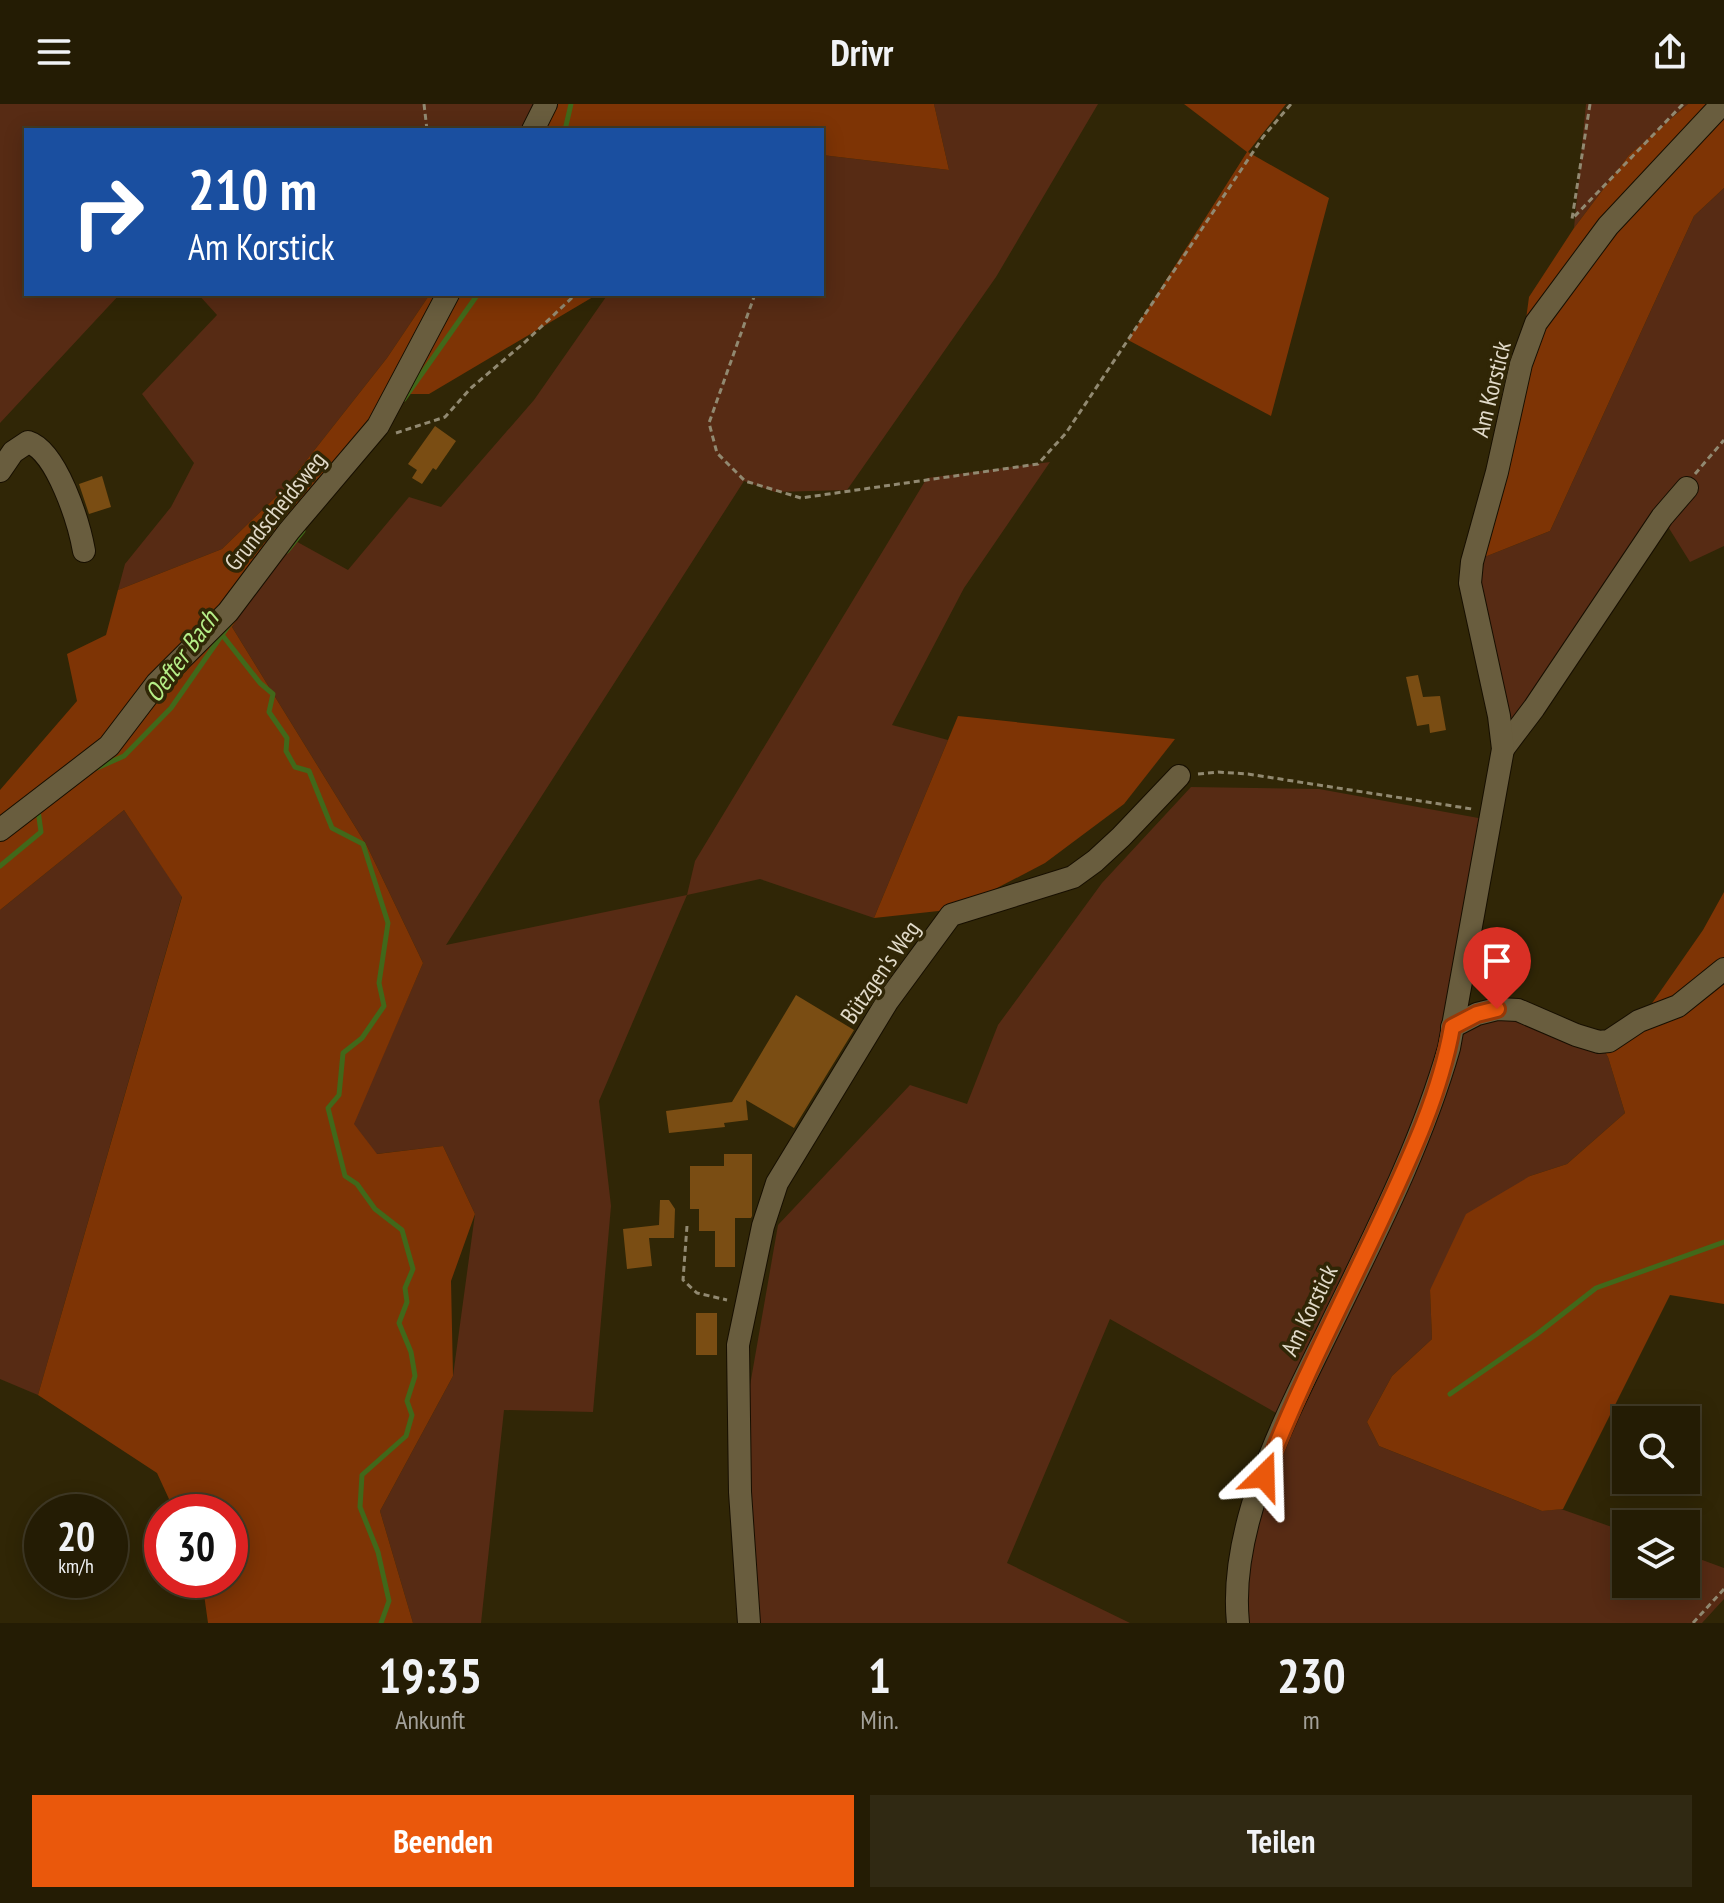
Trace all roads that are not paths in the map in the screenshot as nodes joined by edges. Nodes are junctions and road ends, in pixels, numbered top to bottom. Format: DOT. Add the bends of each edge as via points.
graph roads {
  1 [pos="546,104"];
  2 [pos="1722,104"];
  3 [pos="534,128"];
  4 [pos="447,296"];
  5 [pos="0,471"];
  6 [pos="1687,488"];
  7 [pos="84,551"];
  8 [pos="1503,749"];
  9 [pos="1179,776"];
  10 [pos="0,830"];
  11 [pos="1724,969"];
  12 [pos="1452,1027"];
  13 [pos="749,1623"];
  14 [pos="1238,1623"];
  1 -- 3 [label="street"];
  2 -- 8 [label="street, Am Korstick" via="1608,226 1536,323 1521,364 1470,583"];
  4 -- 10 [label="street, Grundscheidsweg" via="378,426 228,612 157,683 109,746"];
  5 -- 7 [label="street" via="28,442 41,448 59,477"];
  6 -- 8 [label="street, Am Korstick" via="1653,528"];
  8 -- 12 [label="street, Am Korstick"];
  9 -- 13 [label="street, Bützgen's Weg" via="1121,837 1073,877 951,915 887,1002 777,1183 738,1345"];
  11 -- 12 [label="street" via="1678,1006 1639,1021 1609,1041 1576,1035 1518,1010 1487,1012"];
  12 -- 14 [label="street, Am Korstick" via="1435,1096 1410,1158 1298,1393 1256,1496 1240,1562"];
}
